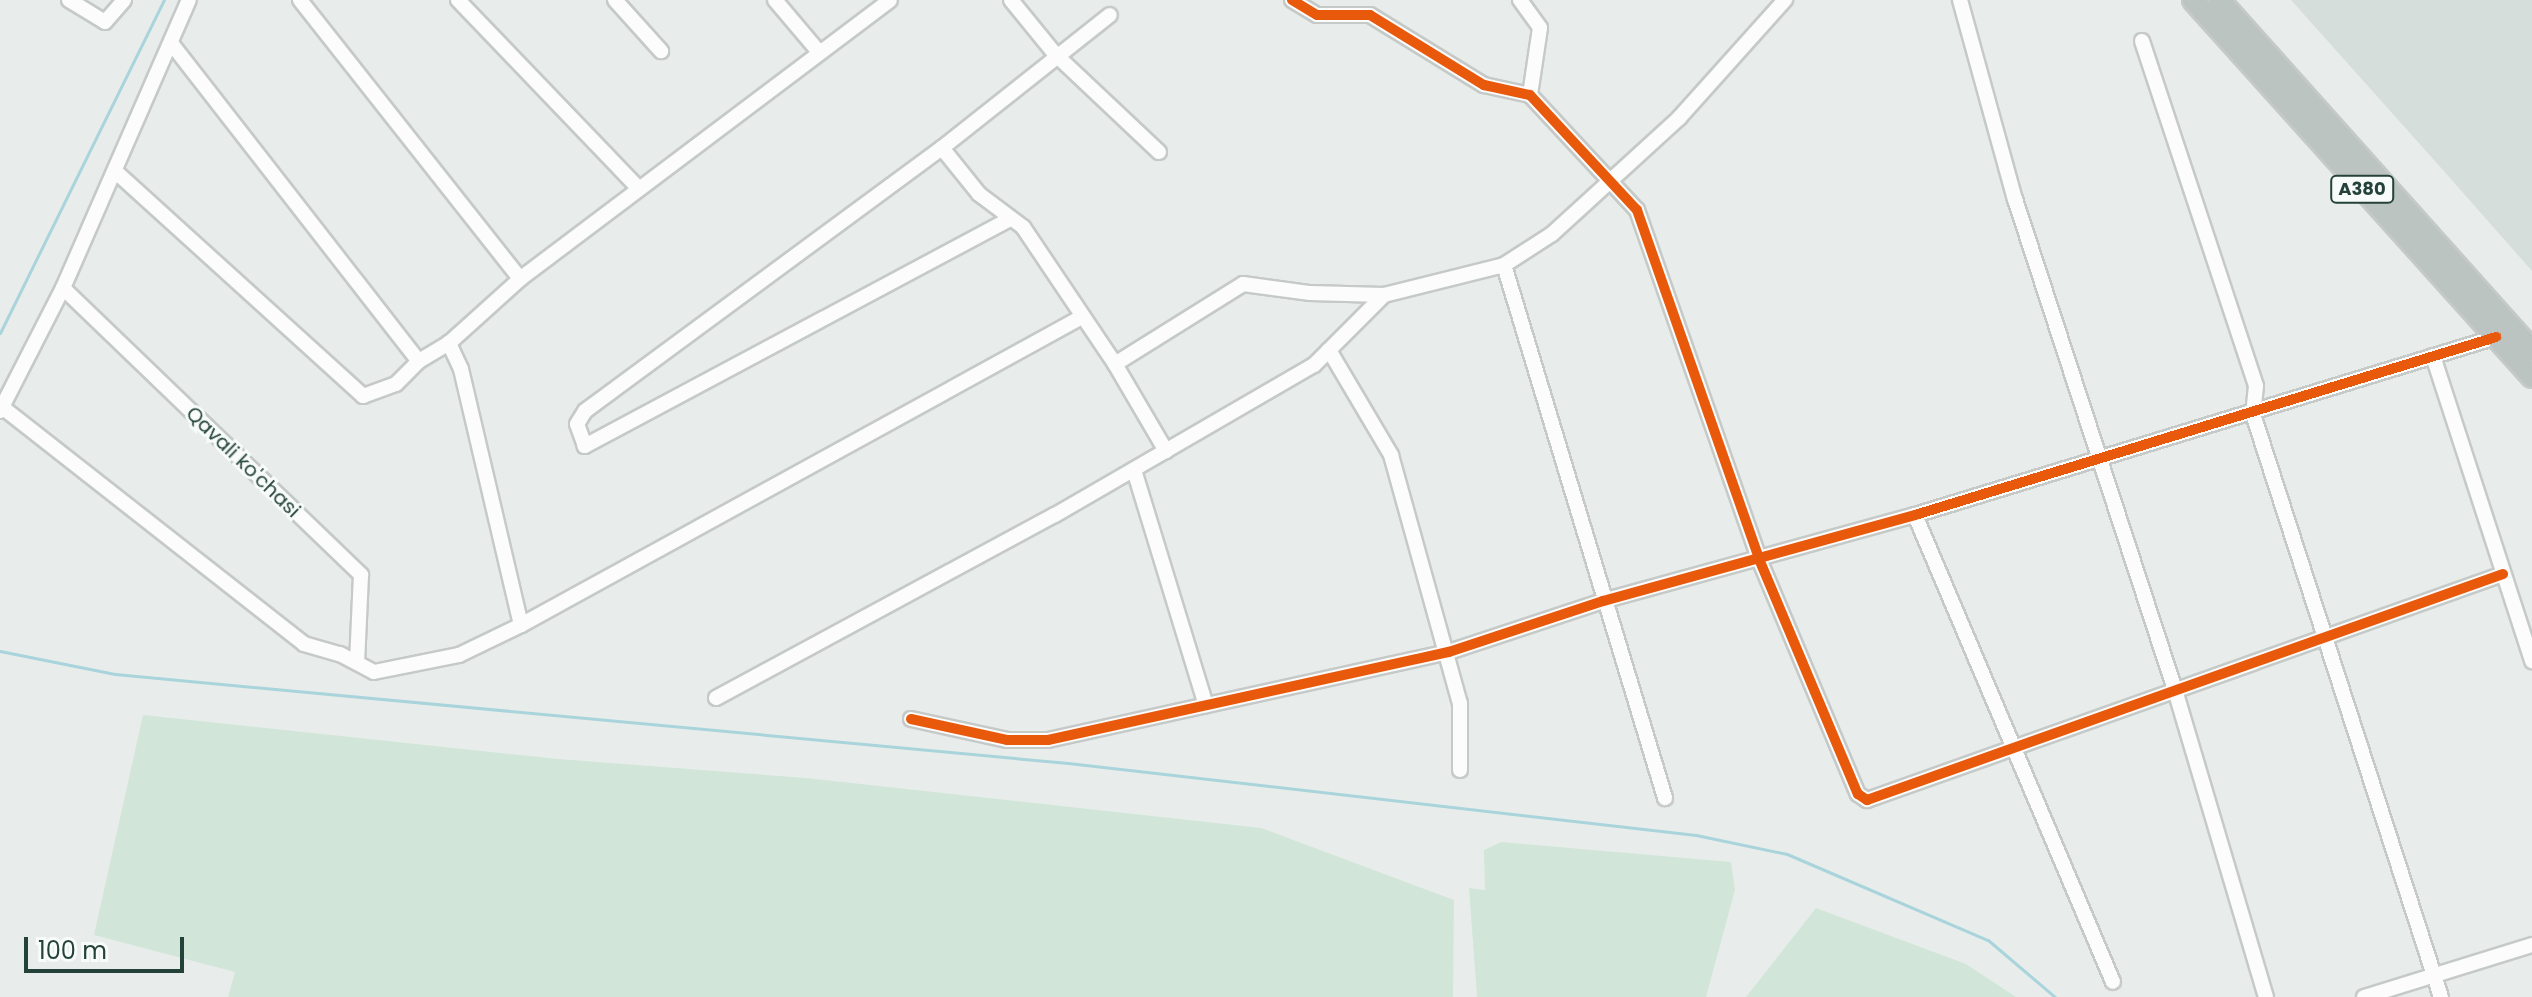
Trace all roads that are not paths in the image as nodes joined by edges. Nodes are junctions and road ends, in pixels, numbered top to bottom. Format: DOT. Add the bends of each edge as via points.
graph roads {
  1 [pos="69,0"];
  2 [pos="124,0"];
  3 [pos="189,0"];
  4 [pos="300,0"];
  5 [pos="615,0"];
  6 [pos="775,0"];
  7 [pos="890,0"];
  8 [pos="1011,0"];
  9 [pos="1292,0"];
  10 [pos="1520,0"];
  11 [pos="1785,0"];
  12 [pos="1960,0"];
  13 [pos="2193,0"];
  14 [pos="2219,0"];
  15 [pos="463,2"];
  16 [pos="1110,15"];
  17 [pos="2142,41"];
  18 [pos="171,43"];
  19 [pos="661,51"];
  20 [pos="819,52"];
  21 [pos="1055,54"];
  22 [pos="1530,95"];
  23 [pos="942,148"];
  24 [pos="1159,152"];
  25 [pos="115,171"];
  26 [pos="1611,176"];
  27 [pos="638,188"];
  28 [pos="1008,220"];
  29 [pos="1504,265"];
  30 [pos="520,279"];
  31 [pos="63,288"];
  32 [pos="1384,295"];
  33 [pos="1082,317"];
  34 [pos="2496,337"];
  35 [pos="449,343"];
  36 [pos="1329,350"];
  37 [pos="2532,350"];
  38 [pos="2433,356"];
  39 [pos="419,361"];
  40 [pos="1115,364"];
  41 [pos="2532,377"];
  42 [pos="1,409"];
  43 [pos="2253,414"];
  44 [pos="1166,451"];
  45 [pos="2096,457"];
  46 [pos="1134,470"];
  47 [pos="1915,515"];
  48 [pos="1759,559"];
  49 [pos="2503,574"];
  50 [pos="1603,601"];
  51 [pos="521,625"];
  52 [pos="2322,637"];
  53 [pos="1449,652"];
  54 [pos="2532,661"];
  55 [pos="357,662"];
  56 [pos="2175,690"];
  57 [pos="716,698"];
  58 [pos="1206,705"];
  59 [pos="911,719"];
  60 [pos="2017,744"];
  61 [pos="1460,770"];
  62 [pos="1665,798"];
  63 [pos="2532,945"];
  64 [pos="2434,976"];
  65 [pos="2113,982"];
  66 [pos="2266,997"];
  67 [pos="2364,997"];
  68 [pos="2441,997"];
  1 -- 2 [label="street" via="105,22"];
  3 -- 18 [label="street"];
  4 -- 30 [label="street"];
  5 -- 19 [label="street"];
  6 -- 20 [label="street"];
  7 -- 20 [label="street"];
  8 -- 21 [label="street"];
  9 -- 22 [label="street" via="1317,15 1370,15 1484,85"];
  10 -- 22 [label="street" via="1540,28"];
  11 -- 26 [label="street" via="1679,118"];
  12 -- 45 [label="street"];
  13 -- 34 [label="highway, A380"];
  14 -- 37 [label="highway, A380"];
  15 -- 27 [label="street"];
  16 -- 21 [label="street"];
  17 -- 43 [label="street" via="2256,386"];
  18 -- 25 [label="street"];
  18 -- 39 [label="street"];
  20 -- 27 [label="street"];
  21 -- 23 [label="street"];
  21 -- 24 [label="street"];
  22 -- 26 [label="street"];
  23 -- 28 [label="street"];
  23 -- 28 [label="street" via="585,411 577,424 585,446"];
  25 -- 31 [label="street"];
  25 -- 39 [label="street" via="363,396 396,384"];
  26 -- 29 [label="street" via="1552,234"];
  26 -- 48 [label="street" via="1637,210"];
  27 -- 30 [label="street"];
  28 -- 33 [label="street" via="1023,227"];
  29 -- 32 [label="street"];
  29 -- 50 [label="street"];
  30 -- 35 [label="street"];
  31 -- 42 [label="street"];
  31 -- 55 [label="street, Qavali ko'chasi" via="361,575"];
  32 -- 36 [label="street"];
  32 -- 40 [label="street" via="1243,284"];
  33 -- 40 [label="street"];
  33 -- 51 [label="street"];
  34 -- 38 [label="street"];
  34 -- 41 [label="highway, A380"];
  35 -- 39 [label="street"];
  35 -- 51 [label="street" via="461,369"];
  36 -- 44 [label="street" via="1314,365"];
  36 -- 53 [label="street" via="1391,455"];
  38 -- 43 [label="street"];
  38 -- 49 [label="street"];
  40 -- 44 [label="street"];
  42 -- 55 [label="street" via="304,644"];
  43 -- 45 [label="street"];
  43 -- 52 [label="street"];
  44 -- 46 [label="street"];
  45 -- 47 [label="street"];
  45 -- 56 [label="street"];
  46 -- 57 [label="street"];
  46 -- 58 [label="street"];
  47 -- 48 [label="street"];
  47 -- 60 [label="street"];
  48 -- 50 [label="street"];
  48 -- 60 [label="street" via="1858,794 1879,799"];
  49 -- 52 [label="street"];
  49 -- 54 [label="street"];
  50 -- 53 [label="street"];
  50 -- 62 [label="street"];
  51 -- 55 [label="street" via="459,655 374,672"];
  52 -- 56 [label="street"];
  52 -- 64 [label="street"];
  53 -- 58 [label="street"];
  53 -- 61 [label="street" via="1460,703"];
  56 -- 60 [label="street"];
  56 -- 66 [label="street"];
  58 -- 59 [label="street" via="1048,740 1007,740"];
  60 -- 65 [label="street"];
  63 -- 64 [label="street"];
  64 -- 67 [label="street"];
  64 -- 68 [label="street"];
}
